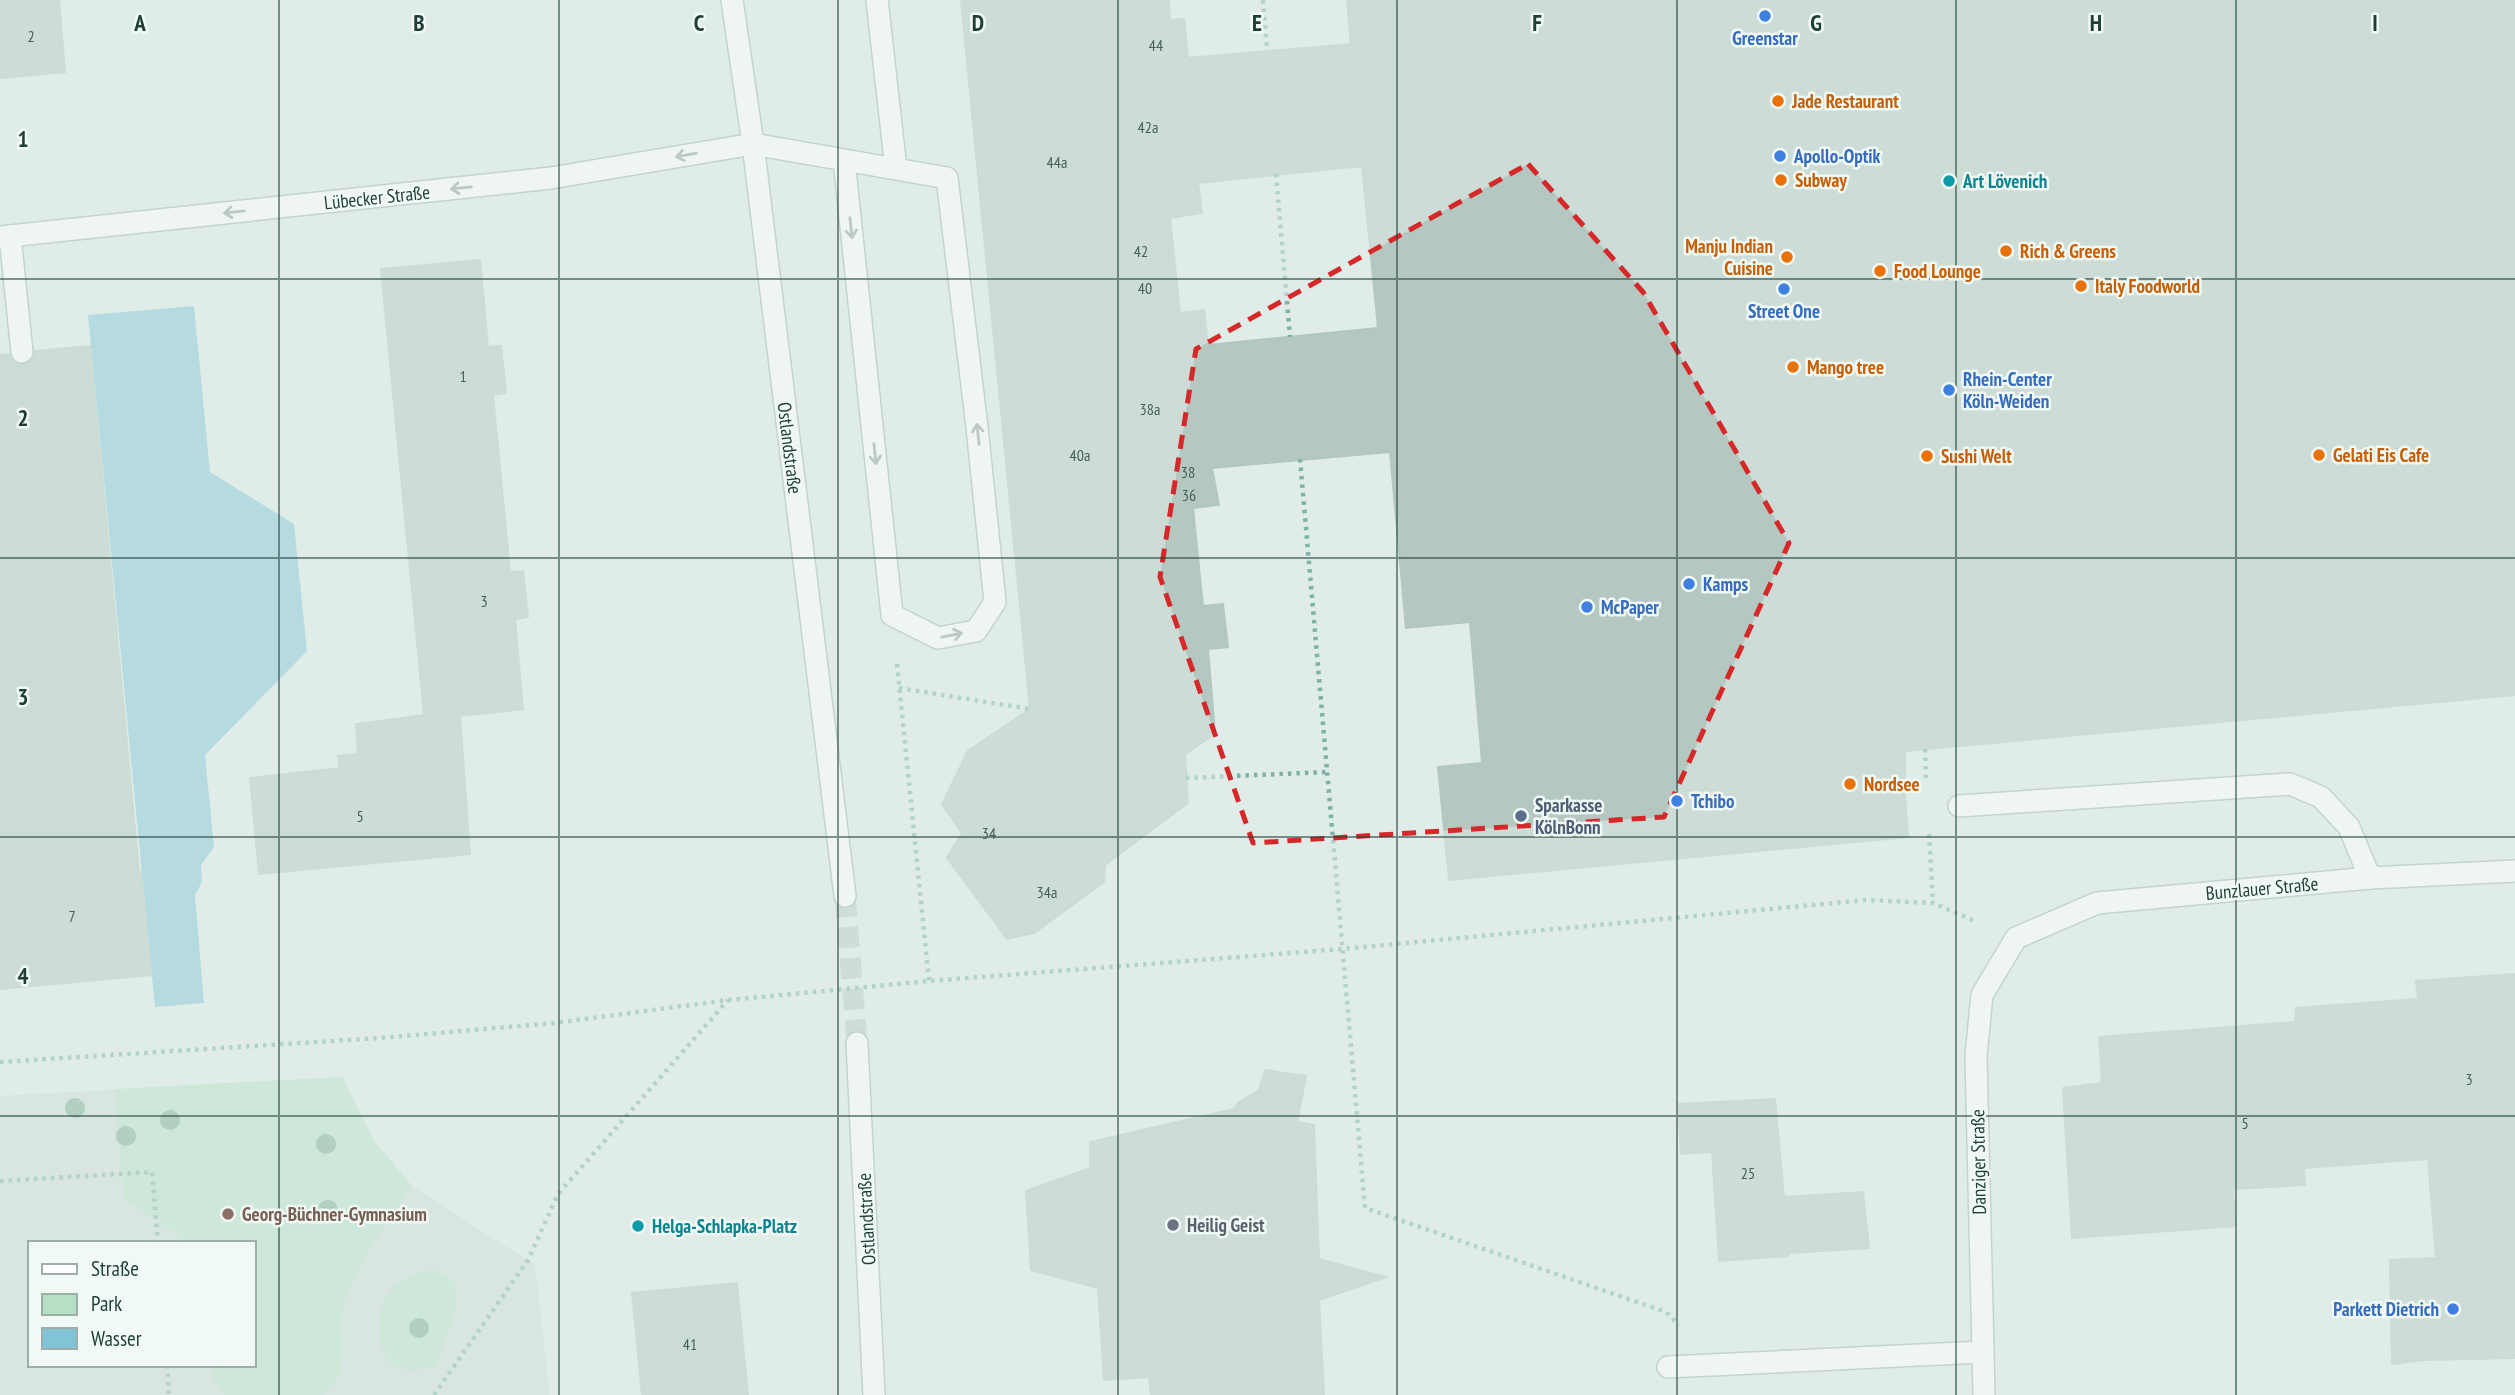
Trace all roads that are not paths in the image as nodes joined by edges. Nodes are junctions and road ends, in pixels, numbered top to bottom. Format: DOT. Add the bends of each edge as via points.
graph roads {
  1 [pos="732,0"];
  2 [pos="877,0"];
  3 [pos="753,144"];
  4 [pos="844,160"];
  5 [pos="896,169"];
  6 [pos="5,236"];
  7 [pos="22,352"];
  8 [pos="1959,806"];
  9 [pos="2515,870"];
  10 [pos="2370,878"];
  11 [pos="845,895"];
  12 [pos="2016,938"];
  13 [pos="857,1043"];
  14 [pos="1982,1352"];
  15 [pos="1668,1367"];
  16 [pos="874,1395"];
  17 [pos="1984,1395"];
  1 -- 3 [label="street, Ostlandstraße"];
  2 -- 5 [label="street"];
  3 -- 4 [label="street, Lübecker Straße"];
  3 -- 6 [label="street, Lübecker Straße, one-way" via="551,178"];
  3 -- 11 [label="street, Ostlandstraße"];
  4 -- 5 [label="street, Lübecker Straße"];
  4 -- 5 [label="street, Lübecker Straße, one-way" via="891,615 938,638 976,631 995,602 947,178"];
  6 -- 7 [label="street"];
  8 -- 10 [label="street" via="2290,784 2321,797 2350,827"];
  9 -- 10 [label="street, Bunzlauer Straße"];
  10 -- 12 [label="street, Bunzlauer Straße" via="2097,903"];
  12 -- 14 [label="street, Danziger Straße" via="1982,995 1976,1056"];
  13 -- 16 [label="street, Ostlandstraße"];
  14 -- 15 [label="street"];
  14 -- 17 [label="street, Danziger Straße"];
}
